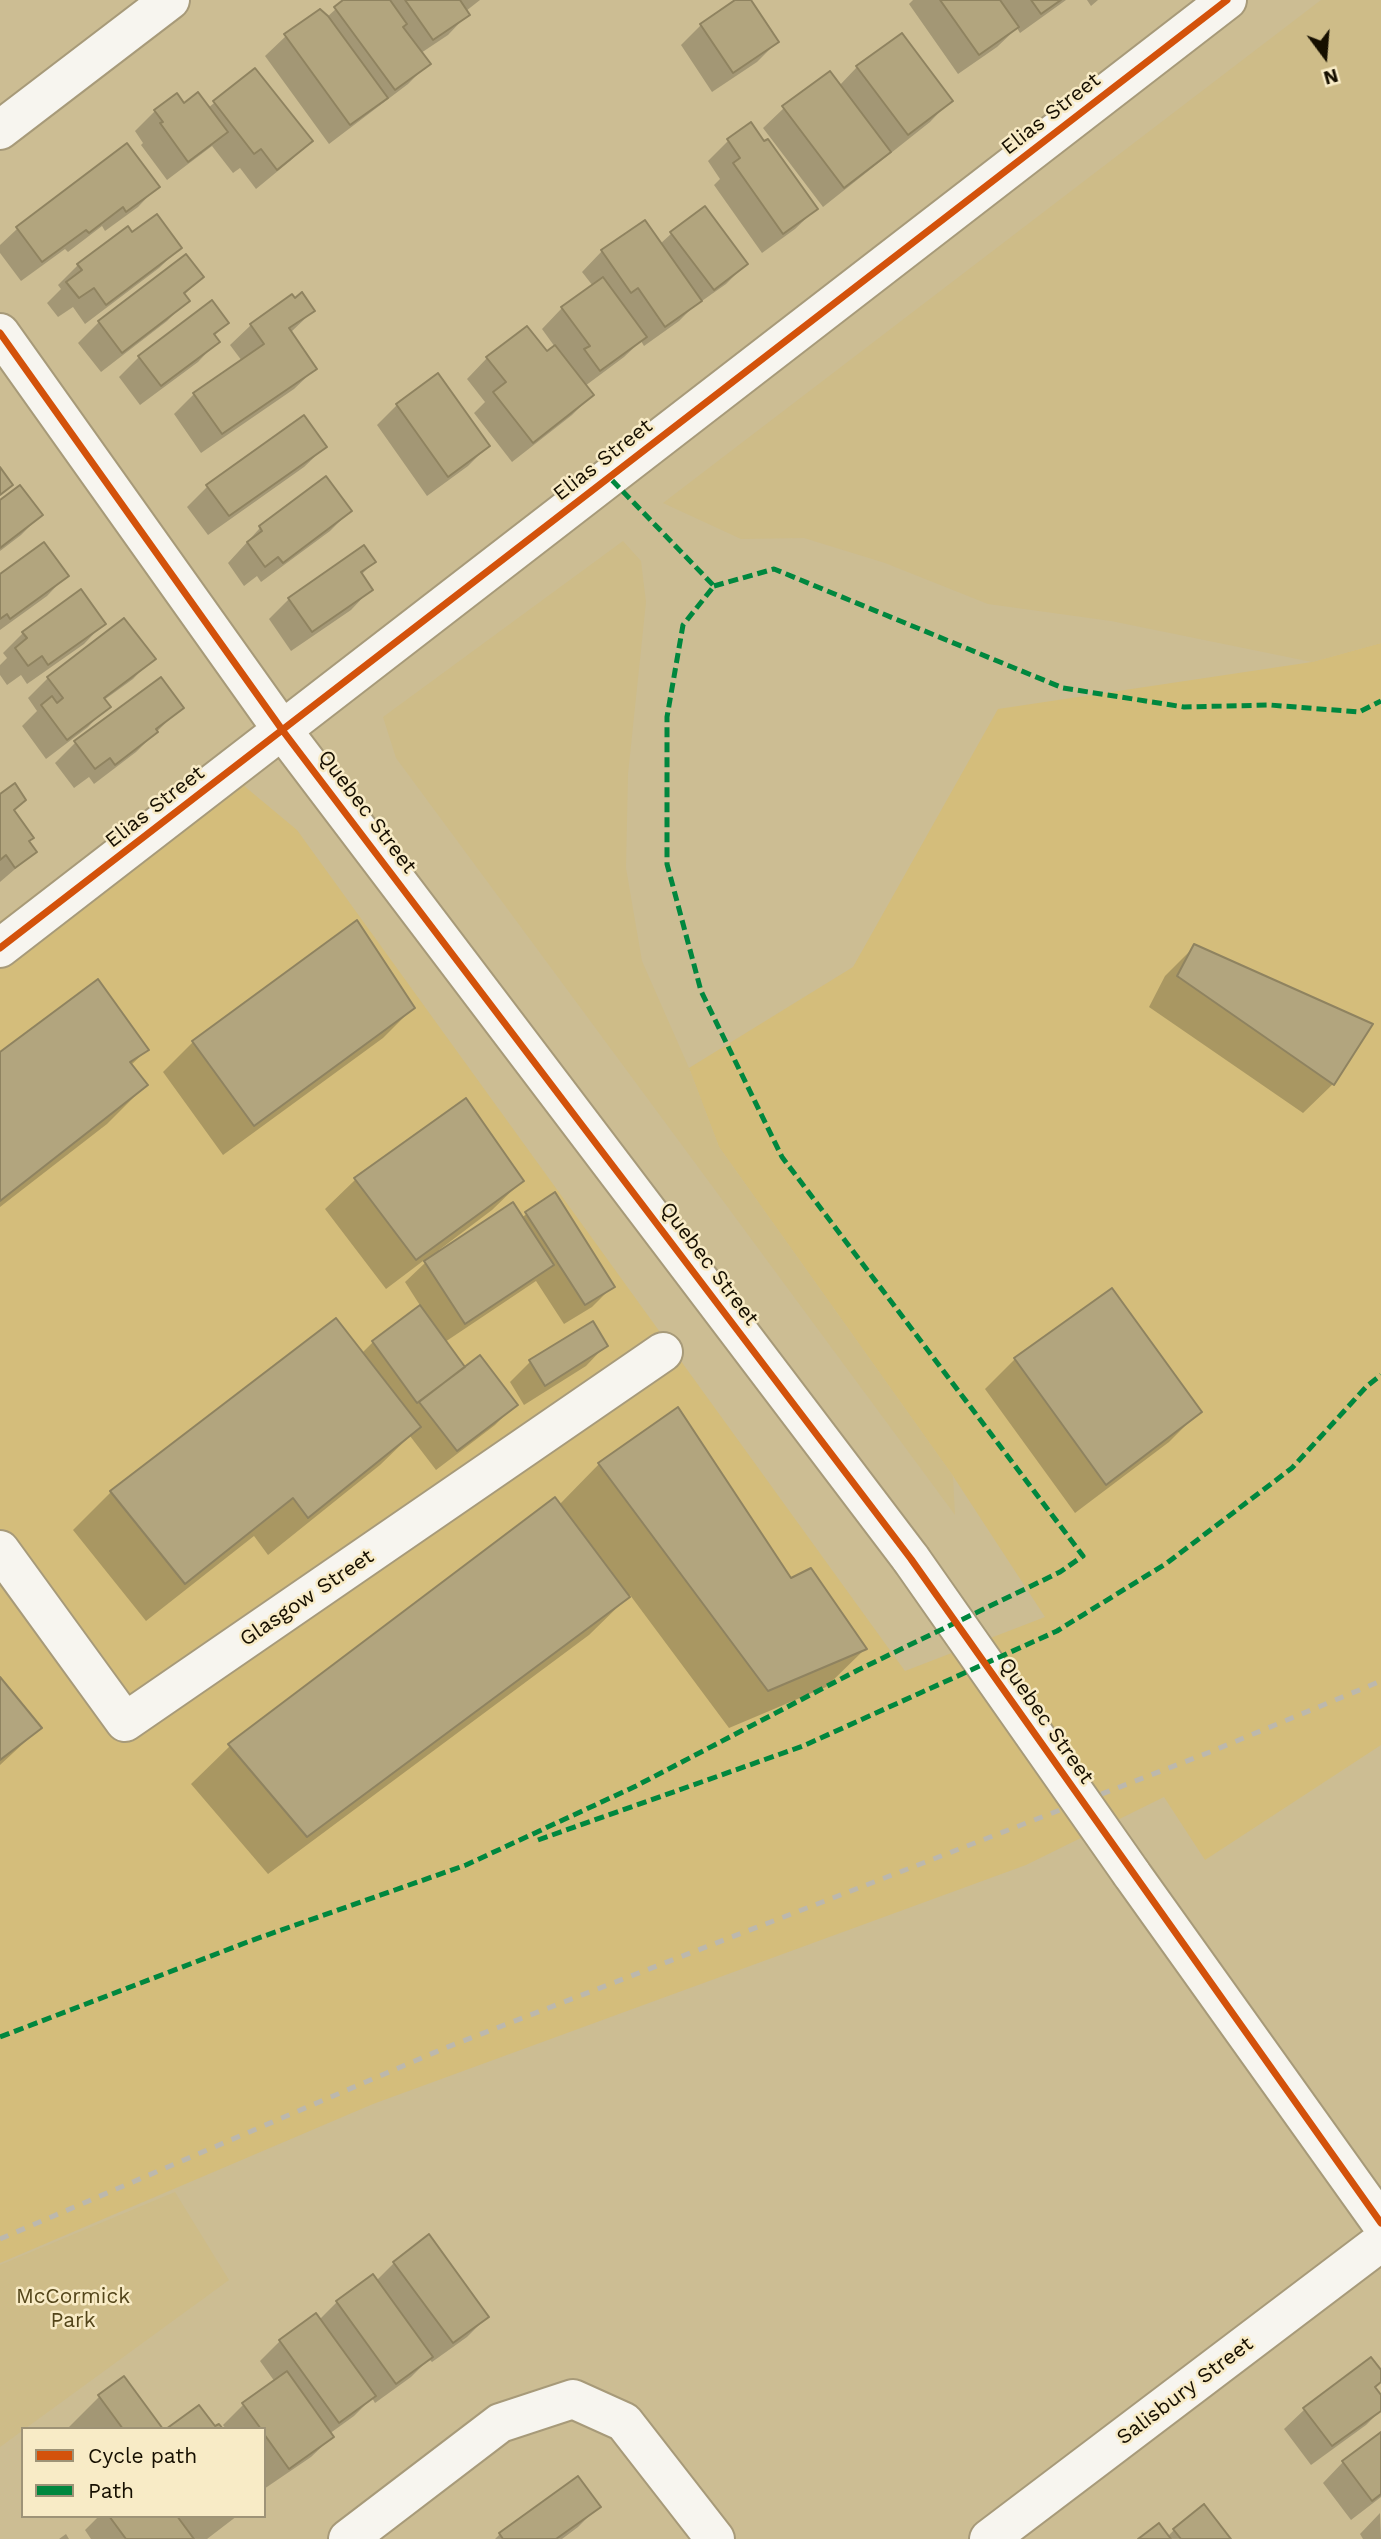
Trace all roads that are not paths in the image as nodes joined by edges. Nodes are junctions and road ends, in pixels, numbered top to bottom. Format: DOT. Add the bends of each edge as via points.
graph roads {
  1 [pos="170,0"];
  2 [pos="1227,0"];
  3 [pos="0,130"];
  4 [pos="0,333"];
  5 [pos="283,731"];
  6 [pos="0,948"];
  7 [pos="663,1352"];
  8 [pos="0,1550"];
  9 [pos="1381,2223"];
  10 [pos="1381,2242"];
  11 [pos="348,2539"];
  12 [pos="715,2539"];
  13 [pos="989,2539"];
  1 -- 3 [label="street"];
  2 -- 5 [label="street, Elias Street"];
  4 -- 5 [label="street, Quebec Street"];
  5 -- 6 [label="street, Elias Street"];
  5 -- 9 [label="street, Quebec Street, bridge" via="911,1559"];
  7 -- 8 [label="street, Glasgow Street" via="125,1722"];
  10 -- 13 [label="street, Salisbury Street"];
  11 -- 12 [label="street" via="500,2423 573,2399 624,2422"];
}
